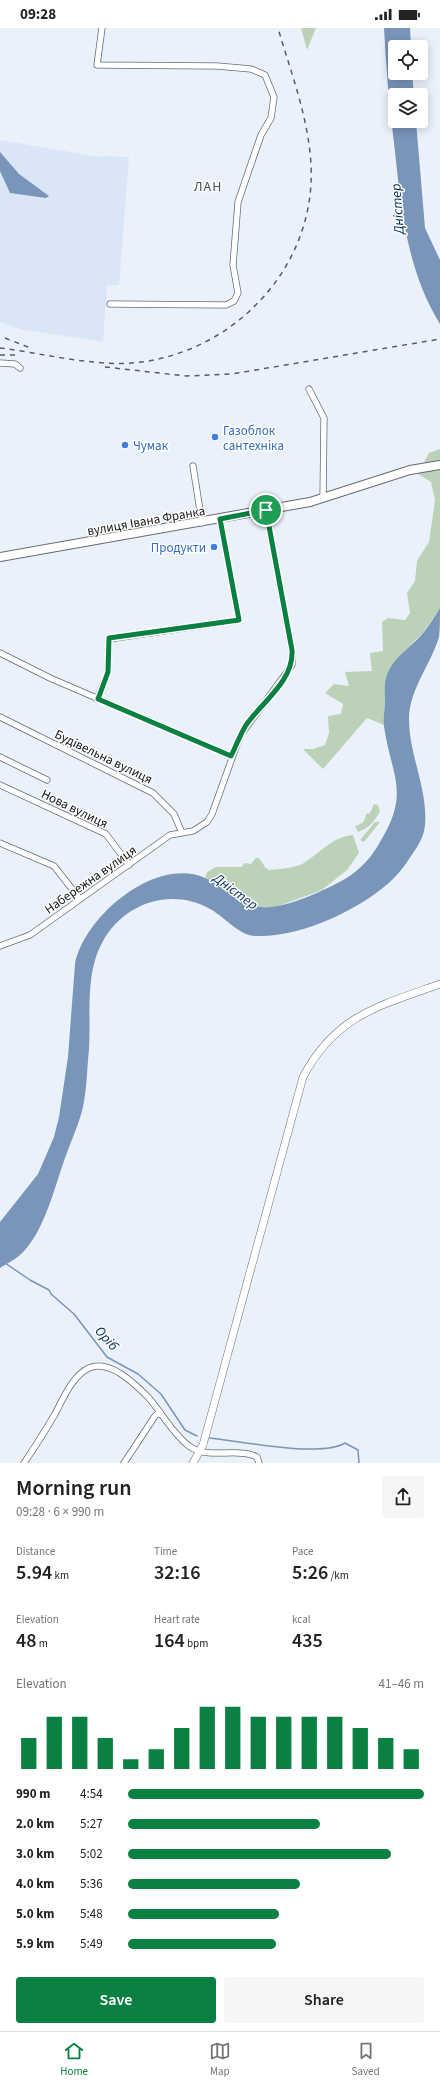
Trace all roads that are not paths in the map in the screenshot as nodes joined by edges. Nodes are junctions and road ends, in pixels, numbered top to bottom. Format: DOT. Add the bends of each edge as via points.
graph roads {
  1 [pos="102,28"];
  2 [pos="110,304"];
  3 [pos="0,363"];
  4 [pos="20,368"];
  5 [pos="309,389"];
  6 [pos="440,465"];
  7 [pos="192,466"];
  8 [pos="323,499"];
  9 [pos="266,510"];
  10 [pos="220,519"];
  11 [pos="202,523"];
  12 [pos="0,557"];
  13 [pos="0,653"];
  14 [pos="98,699"];
  15 [pos="0,717"];
  16 [pos="231,756"];
  17 [pos="0,757"];
  18 [pos="47,780"];
  19 [pos="0,785"];
  20 [pos="182,833"];
  21 [pos="0,843"];
  22 [pos="129,865"];
  23 [pos="80,899"];
  24 [pos="0,946"];
  25 [pos="440,984"];
  26 [pos="160,1412"];
  27 [pos="201,1450"];
  28 [pos="25,1463"];
  29 [pos="124,1463"];
  30 [pos="193,1463"];
  31 [pos="259,1463"];
  1 -- 2 [label="street" via="97,65 217,66 251,70 265,75 274,97 271,118 262,135 238,202 233,265 237,297 226,305"];
  3 -- 4 [label="street" via="15,364"];
  5 -- 8 [label="street" via="324,418"];
  6 -- 8 [label="main road, вулиця Івана Франка" via="410,470"];
  7 -- 11 [label="street"];
  8 -- 9 [label="main road, вулиця Івана Франка"];
  9 -- 10 [label="main road, вулиця Івана Франка"];
  9 -- 16 [label="street" via="292,650 292,665 247,724"];
  10 -- 11 [label="main road, вулиця Івана Франка"];
  10 -- 14 [label="street" via="239,620 109,638 108,672"];
  11 -- 12 [label="main road, вулиця Івана Франка"];
  13 -- 14 [label="street"];
  14 -- 16 [label="street"];
  15 -- 20 [label="street, Будівельна вулиця" via="154,793 174,814"];
  16 -- 20 [label="street, Набережна вулиця" via="207,822 193,831"];
  17 -- 18 [label="street"];
  19 -- 22 [label="street, Нова вулиця" via="106,834"];
  20 -- 22 [label="street, Набережна вулиця" via="170,835"];
  21 -- 23 [label="street" via="54,866"];
  22 -- 23 [label="street, Набережна вулиця"];
  23 -- 24 [label="street, Набережна вулиця" via="30,935"];
  25 -- 27 [label="street" via="376,1007 353,1019 340,1028 320,1049 303,1077"];
  26 -- 27 [label="street" via="180,1438 190,1447"];
  26 -- 28 [label="street" via="137,1386 121,1375 105,1367 89,1368 71,1385"];
  26 -- 29 [label="street"];
  27 -- 30 [label="street"];
  27 -- 31 [label="street" via="224,1454 248,1453 257,1457"];
}
